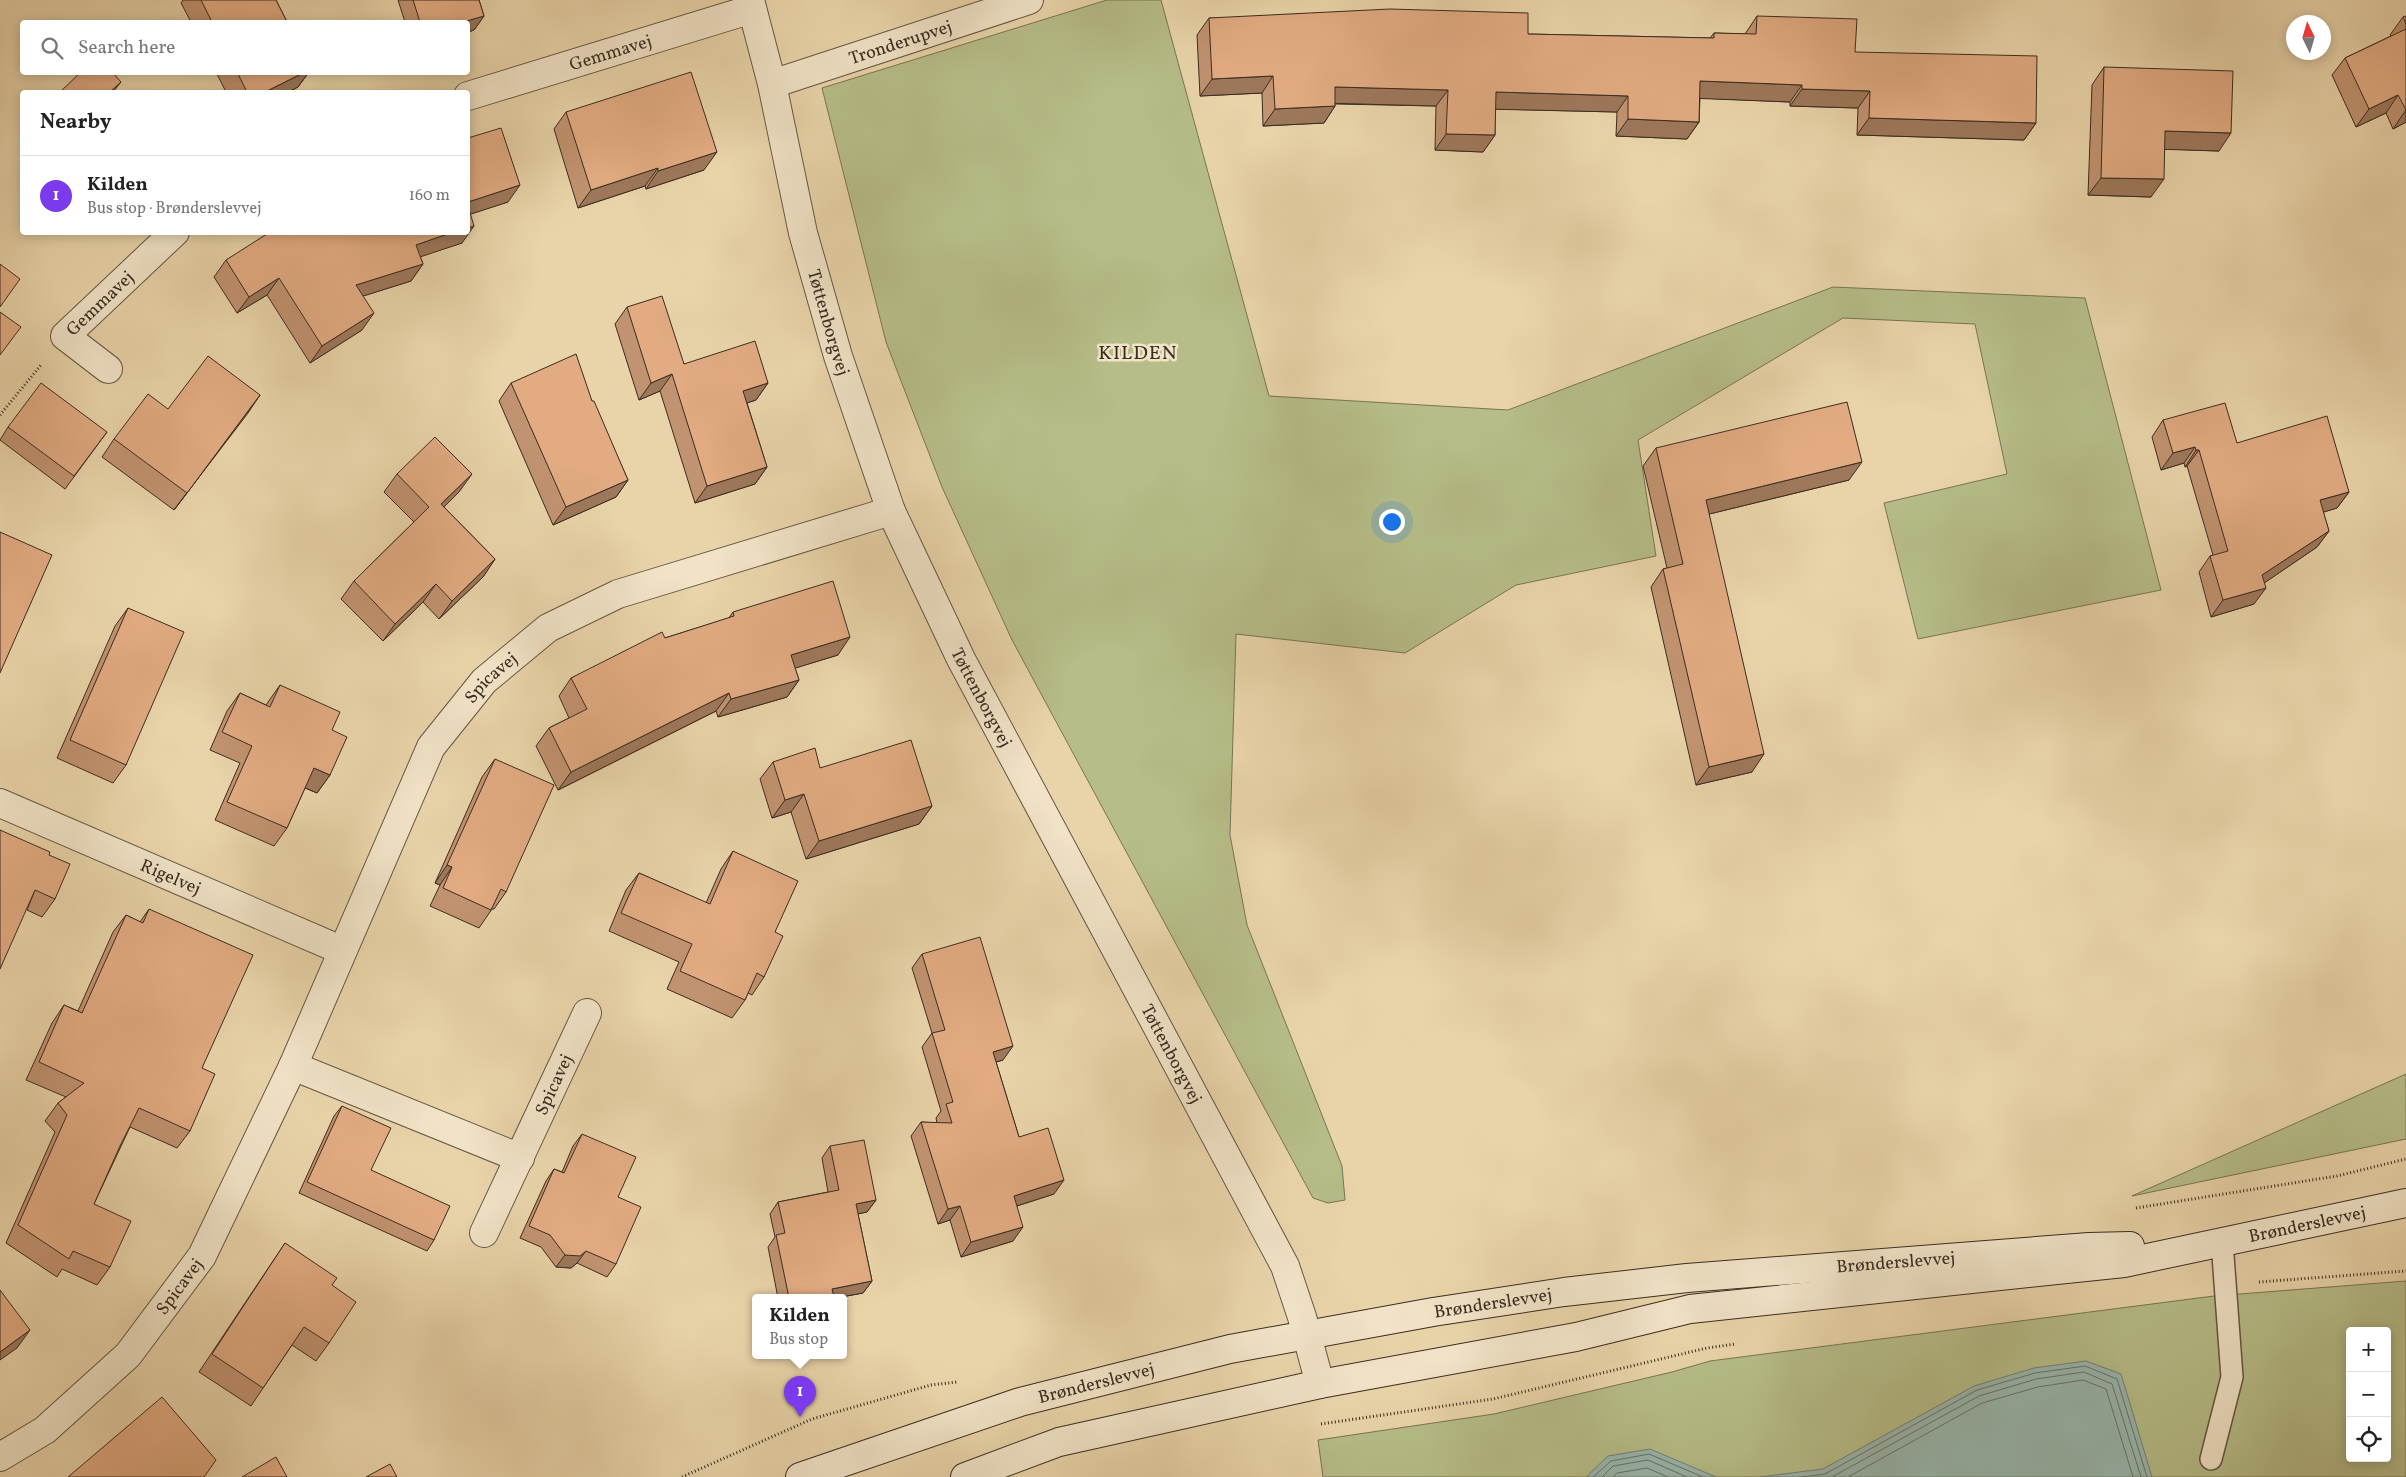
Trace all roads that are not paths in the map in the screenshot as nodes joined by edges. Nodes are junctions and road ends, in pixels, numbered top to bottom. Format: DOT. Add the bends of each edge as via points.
graph roads {
  1 [pos="1029,0"];
  2 [pos="751,4"];
  3 [pos="772,84"];
  4 [pos="470,95"];
  5 [pos="172,235"];
  6 [pos="108,369"];
  7 [pos="891,511"];
  8 [pos="0,803"];
  9 [pos="342,950"];
  10 [pos="588,1013"];
  11 [pos="293,1066"];
  12 [pos="520,1158"];
  13 [pos="2406,1202"];
  14 [pos="484,1233"];
  15 [pos="2214,1243"];
  16 [pos="1308,1334"];
  17 [pos="1320,1384"];
  18 [pos="0,1457"];
  19 [pos="2211,1459"];
  20 [pos="800,1477"];
  21 [pos="965,1477"];
  1 -- 3 [label="street, Tronderupvej"];
  2 -- 3 [label="street, Tøttenborgvej"];
  2 -- 4 [label="street, Gemmavej"];
  3 -- 7 [label="street, Tøttenborgvej" via="804,232 838,356"];
  5 -- 6 [label="street, Gemmavej" via="65,336"];
  7 -- 9 [label="street, Spicavej" via="618,594 548,628 484,682 431,747"];
  7 -- 16 [label="street, Tøttenborgvej" via="962,659 1285,1266"];
  8 -- 9 [label="street, Rigelvej"];
  9 -- 11 [label="street, Spicavej"];
  10 -- 12 [label="street, Spicavej"];
  11 -- 12 [label="street"];
  11 -- 18 [label="street, Spicavej" via="202,1256 128,1355 45,1430"];
  12 -- 14 [label="street, Spicavej"];
  13 -- 15 [label="street, Brønderslevvej"];
  15 -- 16 [label="street, Brønderslevvej" via="2089,1247 1687,1278 1564,1292"];
  15 -- 17 [label="street, Brønderslevvej" via="2124,1263 1690,1309 1576,1337"];
  15 -- 19 [label="lane" via="2226,1284 2232,1377"];
  16 -- 17 [label="street, Tøttenborgvej"];
  16 -- 20 [label="street, Brønderslevvej" via="1230,1349 1020,1402"];
  17 -- 21 [label="street, Brønderslevvej" via="1059,1442"];
}
